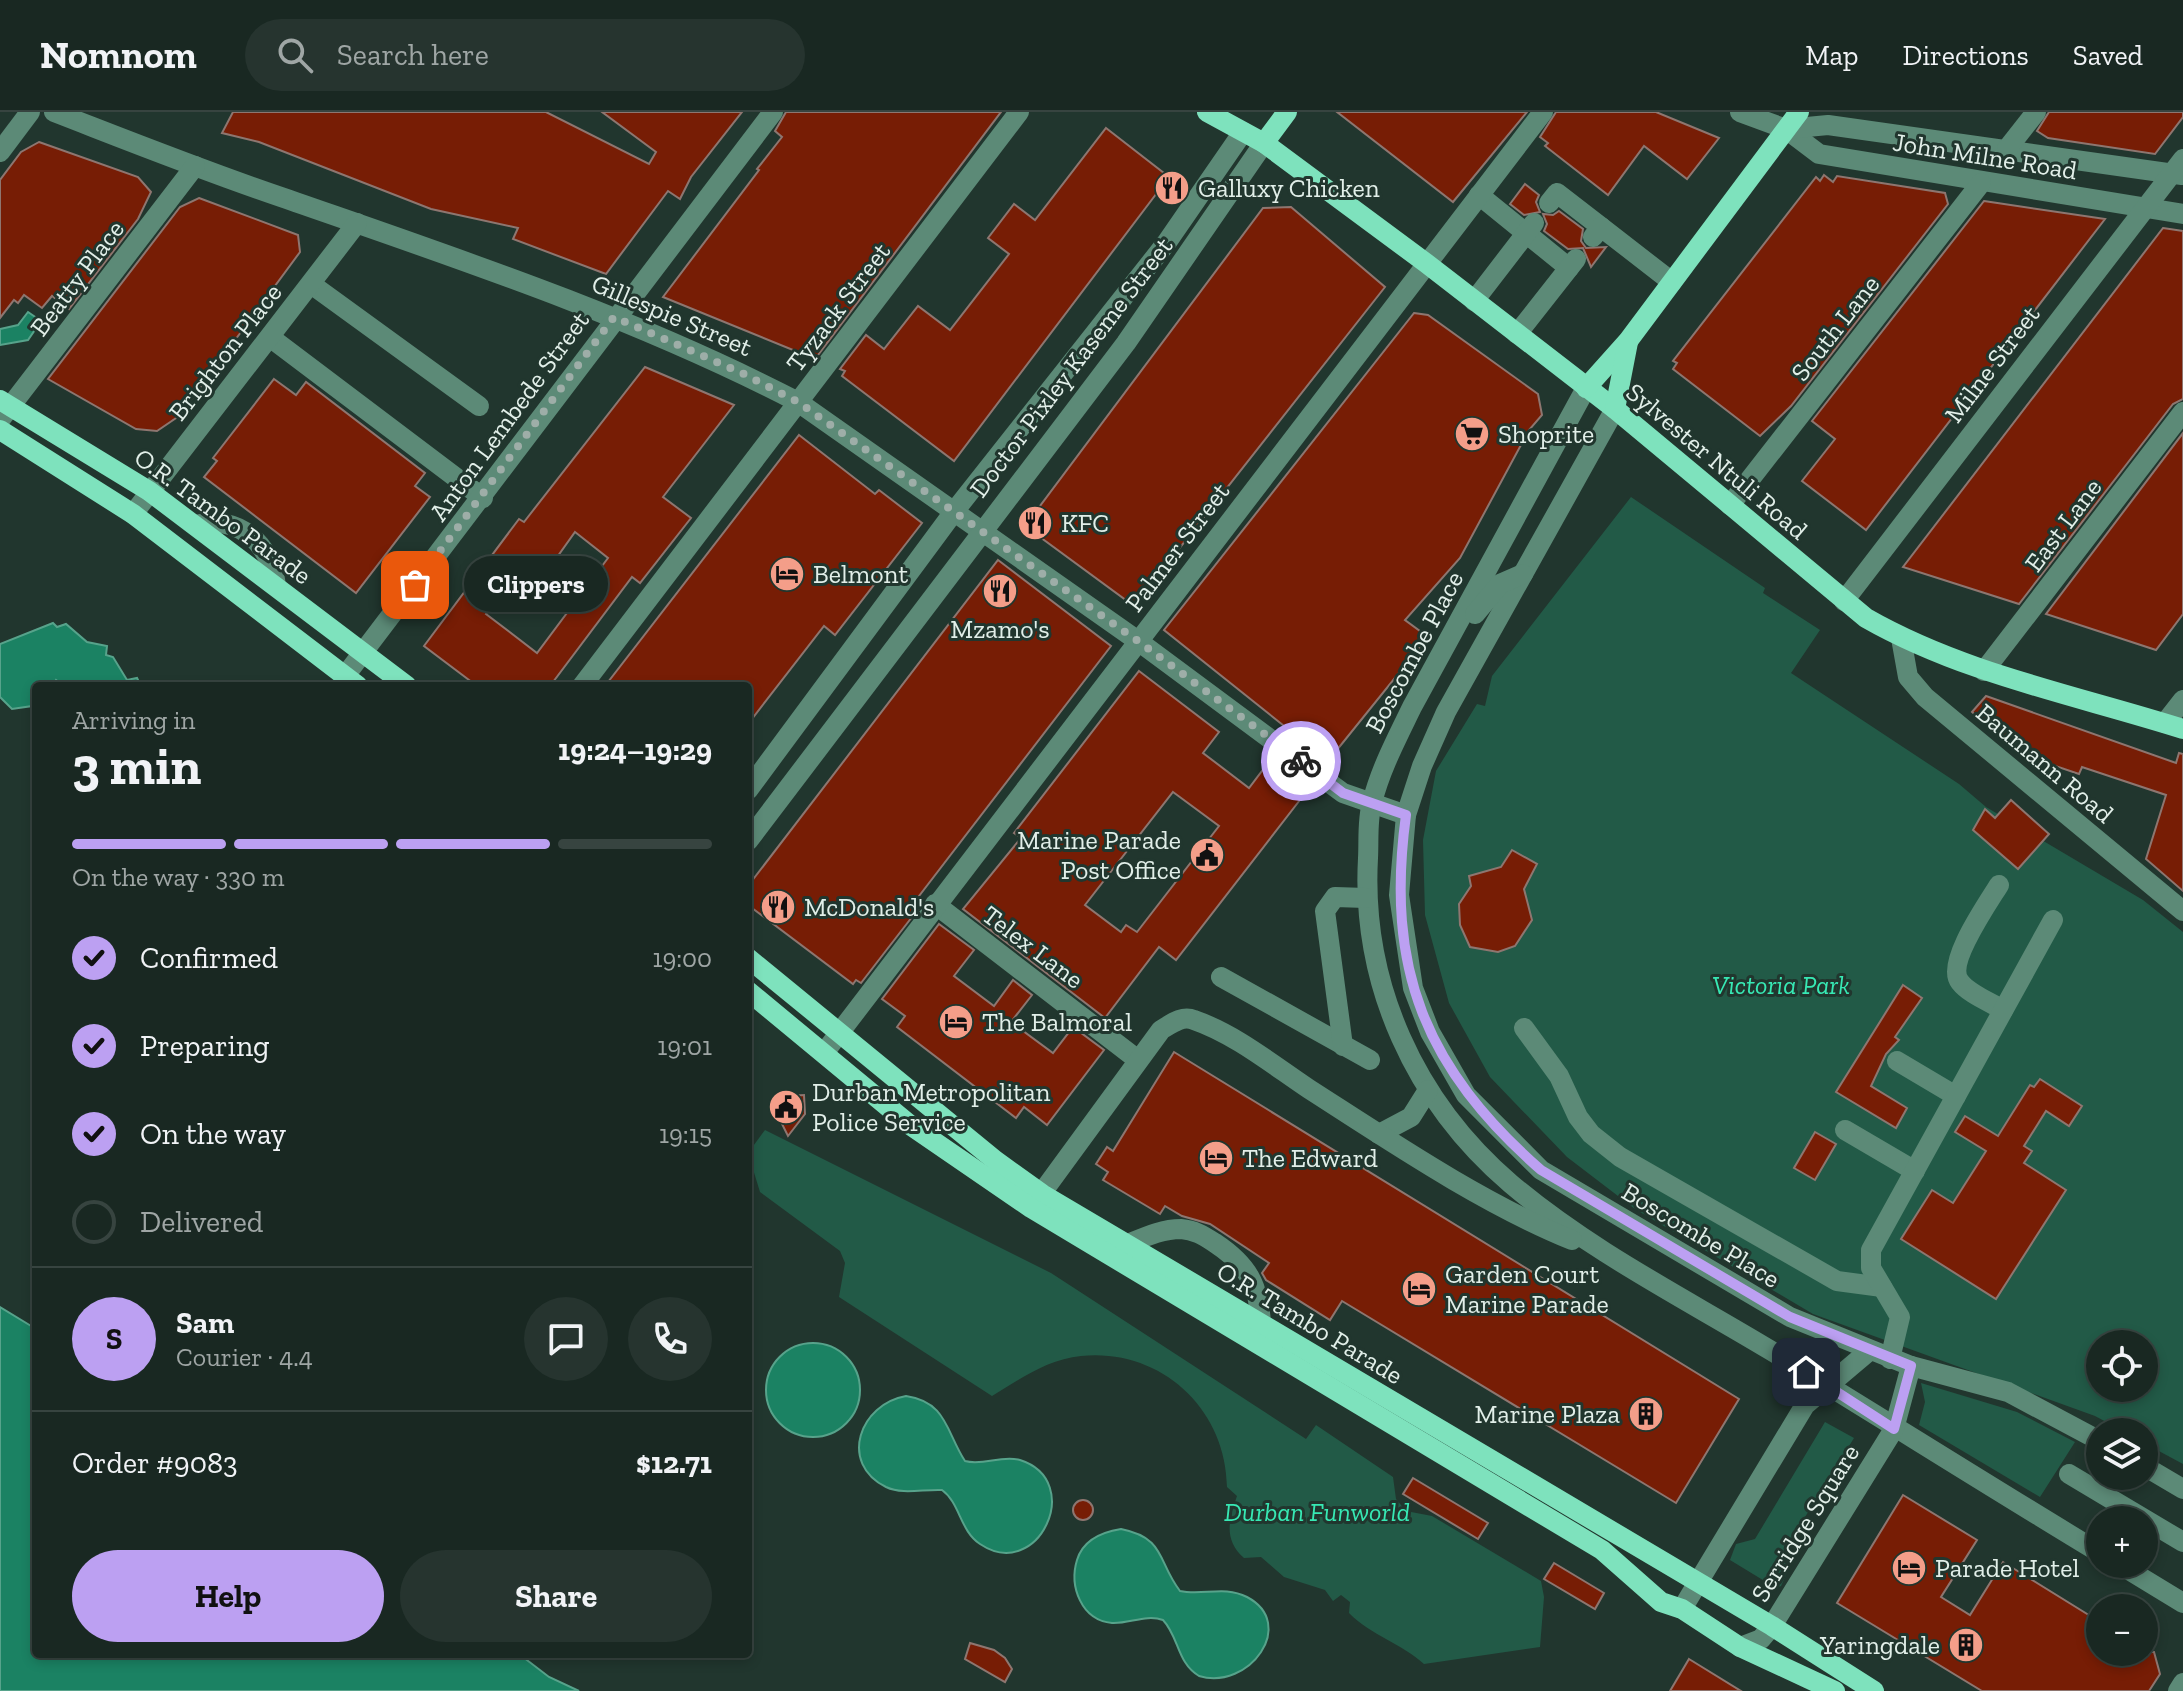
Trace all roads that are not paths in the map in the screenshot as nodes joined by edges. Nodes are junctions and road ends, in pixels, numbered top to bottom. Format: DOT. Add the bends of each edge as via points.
graph roads {
  1 [pos="30,112"];
  2 [pos="54,112"];
  3 [pos="773,112"];
  4 [pos="1019,112"];
  5 [pos="1207,112"];
  6 [pos="1287,112"];
  7 [pos="1543,112"];
  8 [pos="1740,112"];
  9 [pos="1799,112"];
  10 [pos="2036,112"];
  11 [pos="1786,129"];
  12 [pos="1243,132"];
  13 [pos="1264,143"];
  14 [pos="2007,149"];
  15 [pos="0,152"];
  16 [pos="195,166"];
  17 [pos="2179,169"];
  18 [pos="1981,183"];
  19 [pos="1479,195"];
  20 [pos="1549,203"];
  21 [pos="2145,207"];
  22 [pos="2183,214"];
  23 [pos="357,223"];
  24 [pos="1530,229"];
  25 [pos="1426,263"];
  26 [pos="1672,282"];
  27 [pos="311,284"];
  28 [pos="1474,301"];
  29 [pos="614,317"];
  30 [pos="1517,334"];
  31 [pos="271,338"];
  32 [pos="1628,341"];
  33 [pos="1586,388"];
  34 [pos="798,402"];
  35 [pos="479,406"];
  36 [pos="4,409"];
  37 [pos="1615,409"];
  38 [pos="2183,412"];
  39 [pos="0,430"];
  40 [pos="149,491"];
  41 [pos="483,498"];
  42 [pos="1730,505"];
  43 [pos="953,513"];
  44 [pos="133,514"];
  45 [pos="981,532"];
  46 [pos="1523,574"];
  47 [pos="1844,601"];
  48 [pos="1452,636"];
  49 [pos="1901,638"];
  50 [pos="1138,641"];
  51 [pos="363,651"];
  52 [pos="1984,671"];
  53 [pos="351,681"];
  54 [pos="402,682"];
  55 [pos="585,682"];
  56 [pos="2183,700"];
  57 [pos="2174,726"];
  58 [pos="752,785"];
  59 [pos="1371,805"];
  60 [pos="1406,815"];
  61 [pos="752,836"];
  62 [pos="1999,885"];
  63 [pos="1366,898"];
  64 [pos="935,904"];
  65 [pos="2183,911"];
  66 [pos="2053,920"];
  67 [pos="752,961"];
  68 [pos="1221,977"];
  69 [pos="752,994"];
  70 [pos="2003,1010"];
  71 [pos="1524,1028"];
  72 [pos="840,1032"];
  73 [pos="1343,1046"];
  74 [pos="824,1053"];
  75 [pos="1138,1060"];
  76 [pos="1370,1060"];
  77 [pos="1897,1061"];
  78 [pos="1428,1090"];
  79 [pos="1956,1096"];
  80 [pos="1411,1117"];
  81 [pos="1845,1130"];
  82 [pos="1379,1134"];
  83 [pos="1417,1156"];
  84 [pos="1915,1171"];
  85 [pos="1036,1201"];
  86 [pos="1128,1244"];
  87 [pos="1603,1251"];
  88 [pos="1882,1287"];
  89 [pos="1261,1324"];
  90 [pos="1869,1351"];
  91 [pos="1890,1359"];
  92 [pos="1911,1366"];
  93 [pos="1827,1385"];
  94 [pos="1894,1429"];
  95 [pos="2086,1434"];
  96 [pos="2069,1474"];
  97 [pos="2158,1474"];
  98 [pos="2183,1489"];
  99 [pos="2183,1542"];
  100 [pos="2086,1545"];
  101 [pos="2142,1578"];
  102 [pos="1697,1582"];
  103 [pos="2183,1603"];
  104 [pos="1682,1609"];
  105 [pos="1772,1626"];
  106 [pos="1740,1647"];
  107 [pos="2183,1683"];
  108 [pos="1835,1691"];
  109 [pos="1874,1691"];
  110 [pos="2178,1691"];
  1 -- 15 [label="street"];
  2 -- 16 [label="street, Gillespie Street"];
  3 -- 29 [label="street, Anton Lembede Street"];
  4 -- 34 [label="street, Tyzack Street"];
  5 -- 12 [label="main road, Sylvester Ntuli Road"];
  6 -- 13 [label="main road, Doctor Pixley Kaseme Street"];
  7 -- 19 [label="street, Palmer Street"];
  8 -- 11 [label="street, John Milne Road"];
  9 -- 11 [label="main road"];
  10 -- 14 [label="street"];
  11 -- 14 [label="street, John Milne Road" via="1828,125"];
  11 -- 18 [label="street, John Milne Road" via="1819,154"];
  11 -- 26 [label="main road"];
  12 -- 13 [label="main road, Sylvester Ntuli Road"];
  12 -- 43 [label="street, Doctor Pixley Kaseme Street" via="1167,242"];
  13 -- 25 [label="main road, Sylvester Ntuli Road"];
  13 -- 45 [label="street, Doctor Pixley Kaseme Street" via="1126,343"];
  14 -- 17 [label="street, John Milne Road"];
  16 -- 23 [label="street, Gillespie Street"];
  16 -- 36 [label="street, Beatty Place"];
  17 -- 21 [label="street, Milne Street"];
  18 -- 21 [label="street, John Milne Road"];
  18 -- 42 [label="street, South Lane"];
  19 -- 24 [label="street"];
  19 -- 25 [label="street, Palmer Street"];
  20 -- 26 [label="street" via="1557,193 1597,232"];
  21 -- 22 [label="street, John Milne Road"];
  21 -- 47 [label="street, Milne Street"];
  23 -- 27 [label="street, Brighton Place"];
  23 -- 29 [label="street, Gillespie Street"];
  24 -- 28 [label="street"];
  24 -- 30 [label="street" via="1573,262"];
  25 -- 28 [label="main road, Sylvester Ntuli Road"];
  25 -- 50 [label="street, Palmer Street"];
  26 -- 32 [label="main road"];
  27 -- 31 [label="street, Brighton Place"];
  27 -- 35 [label="street"];
  28 -- 30 [label="main road, Sylvester Ntuli Road"];
  29 -- 34 [label="street, Gillespie Street"];
  29 -- 41 [label="street, Anton Lembede Street"];
  30 -- 33 [label="main road, Sylvester Ntuli Road"];
  31 -- 40 [label="street, Brighton Place"];
  31 -- 41 [label="street"];
  32 -- 33 [label="main road"];
  32 -- 37 [label="main road"];
  33 -- 37 [label="main road, Sylvester Ntuli Road"];
  33 -- 48 [label="street, Boscombe Place"];
  34 -- 43 [label="street, Gillespie Street"];
  34 -- 55 [label="street, Tyzack Street"];
  36 -- 40 [label="main road, O.R. Tambo Parade"];
  37 -- 42 [label="main road, Sylvester Ntuli Road"];
  37 -- 46 [label="street, Boscombe Place"];
  38 -- 52 [label="street, East Lane"];
  39 -- 44 [label="main road, O.R. Tambo Parade"];
  40 -- 44 [label="street, Brighton Place"];
  40 -- 51 [label="main road, O.R. Tambo Parade"];
  41 -- 51 [label="street, Anton Lembede Street"];
  42 -- 47 [label="main road, Sylvester Ntuli Road"];
  43 -- 45 [label="street, Gillespie Street"];
  43 -- 58 [label="street, Doctor Pixley Kaseme Street"];
  44 -- 53 [label="main road, O.R. Tambo Parade"];
  45 -- 50 [label="street, Gillespie Street"];
  45 -- 61 [label="street, Doctor Pixley Kaseme Street"];
  46 -- 48 [label="street" via="1500,584"];
  46 -- 60 [label="street, Boscombe Place" via="1446,712"];
  47 -- 49 [label="main road, Sylvester Ntuli Road"];
  48 -- 59 [label="street, Boscombe Place" via="1391,751"];
  49 -- 52 [label="main road, Sylvester Ntuli Road"];
  49 -- 65 [label="street, Baumann Road" via="1908,677 1925,697"];
  50 -- 59 [label="street, Gillespie Street" via="1343,793"];
  50 -- 64 [label="street, Palmer Street"];
  51 -- 53 [label="street, Anton Lembede Street"];
  51 -- 54 [label="main road, O.R. Tambo Parade"];
  52 -- 57 [label="main road, Sylvester Ntuli Road"];
  56 -- 57 [label="street"];
  59 -- 60 [label="street, Gillespie Street"];
  59 -- 63 [label="street, Boscombe Place"];
  60 -- 90 [label="street, Boscombe Place" via="1399,895 1413,988 1446,1065 1485,1116 1541,1170 1790,1317"];
  62 -- 70 [label="street" via="1956,969 1960,983"];
  63 -- 73 [label="street" via="1335,897 1325,911"];
  63 -- 78 [label="street, Boscombe Place" via="1371,946 1398,1038"];
  64 -- 72 [label="street, Palmer Street"];
  64 -- 75 [label="street, Telex Lane"];
  66 -- 70 [label="street"];
  67 -- 72 [label="main road, O.R. Tambo Parade"];
  68 -- 73 [label="street"];
  69 -- 74 [label="main road, O.R. Tambo Parade"];
  70 -- 79 [label="street"];
  71 -- 88 [label="street" via="1559,1076 1578,1117 1620,1157 1837,1281"];
  72 -- 74 [label="street, Palmer Street"];
  72 -- 85 [label="main road, O.R. Tambo Parade" via="996,1161"];
  73 -- 76 [label="street"];
  74 -- 85 [label="main road, O.R. Tambo Parade" via="910,1125"];
  75 -- 82 [label="street" via="1161,1030 1191,1018"];
  75 -- 85 [label="street"];
  77 -- 79 [label="street"];
  78 -- 80 [label="street"];
  78 -- 87 [label="street, Boscombe Place" via="1502,1175"];
  79 -- 84 [label="street"];
  80 -- 82 [label="street"];
  80 -- 83 [label="street"];
  81 -- 84 [label="street"];
  82 -- 83 [label="street"];
  83 -- 87 [label="street" via="1536,1223"];
  84 -- 88 [label="street" via="1871,1250 1871,1268"];
  85 -- 86 [label="main road, O.R. Tambo Parade"];
  85 -- 104 [label="main road, O.R. Tambo Parade" via="1602,1550 1649,1593"];
  86 -- 89 [label="main road, O.R. Tambo Parade"];
  86 -- 89 [label="street" via="1170,1230 1196,1232 1249,1272 1260,1297"];
  87 -- 93 [label="street, Boscombe Place"];
  88 -- 91 [label="street" via="1900,1317"];
  89 -- 102 [label="main road, O.R. Tambo Parade"];
  90 -- 91 [label="street, Boscombe Place"];
  90 -- 93 [label="street"];
  91 -- 92 [label="street, Boscombe Place"];
  92 -- 94 [label="street, Serridge Square"];
  92 -- 95 [label="street, Boscombe Place" via="2008,1392"];
  93 -- 94 [label="street, Boscombe Place"];
  93 -- 102 [label="street" via="1791,1425"];
  94 -- 100 [label="street, Boscombe Place"];
  94 -- 105 [label="street, Serridge Square"];
  96 -- 99 [label="street"];
  97 -- 98 [label="street"];
  101 -- 103 [label="street"];
  102 -- 104 [label="street"];
  102 -- 105 [label="main road, O.R. Tambo Parade"];
  104 -- 106 [label="main road, O.R. Tambo Parade"];
  105 -- 106 [label="street, Serridge Square" via="1761,1639"];
  105 -- 109 [label="main road, O.R. Tambo Parade"];
  106 -- 108 [label="main road, O.R. Tambo Parade"];
  107 -- 110 [label="street"];
}
